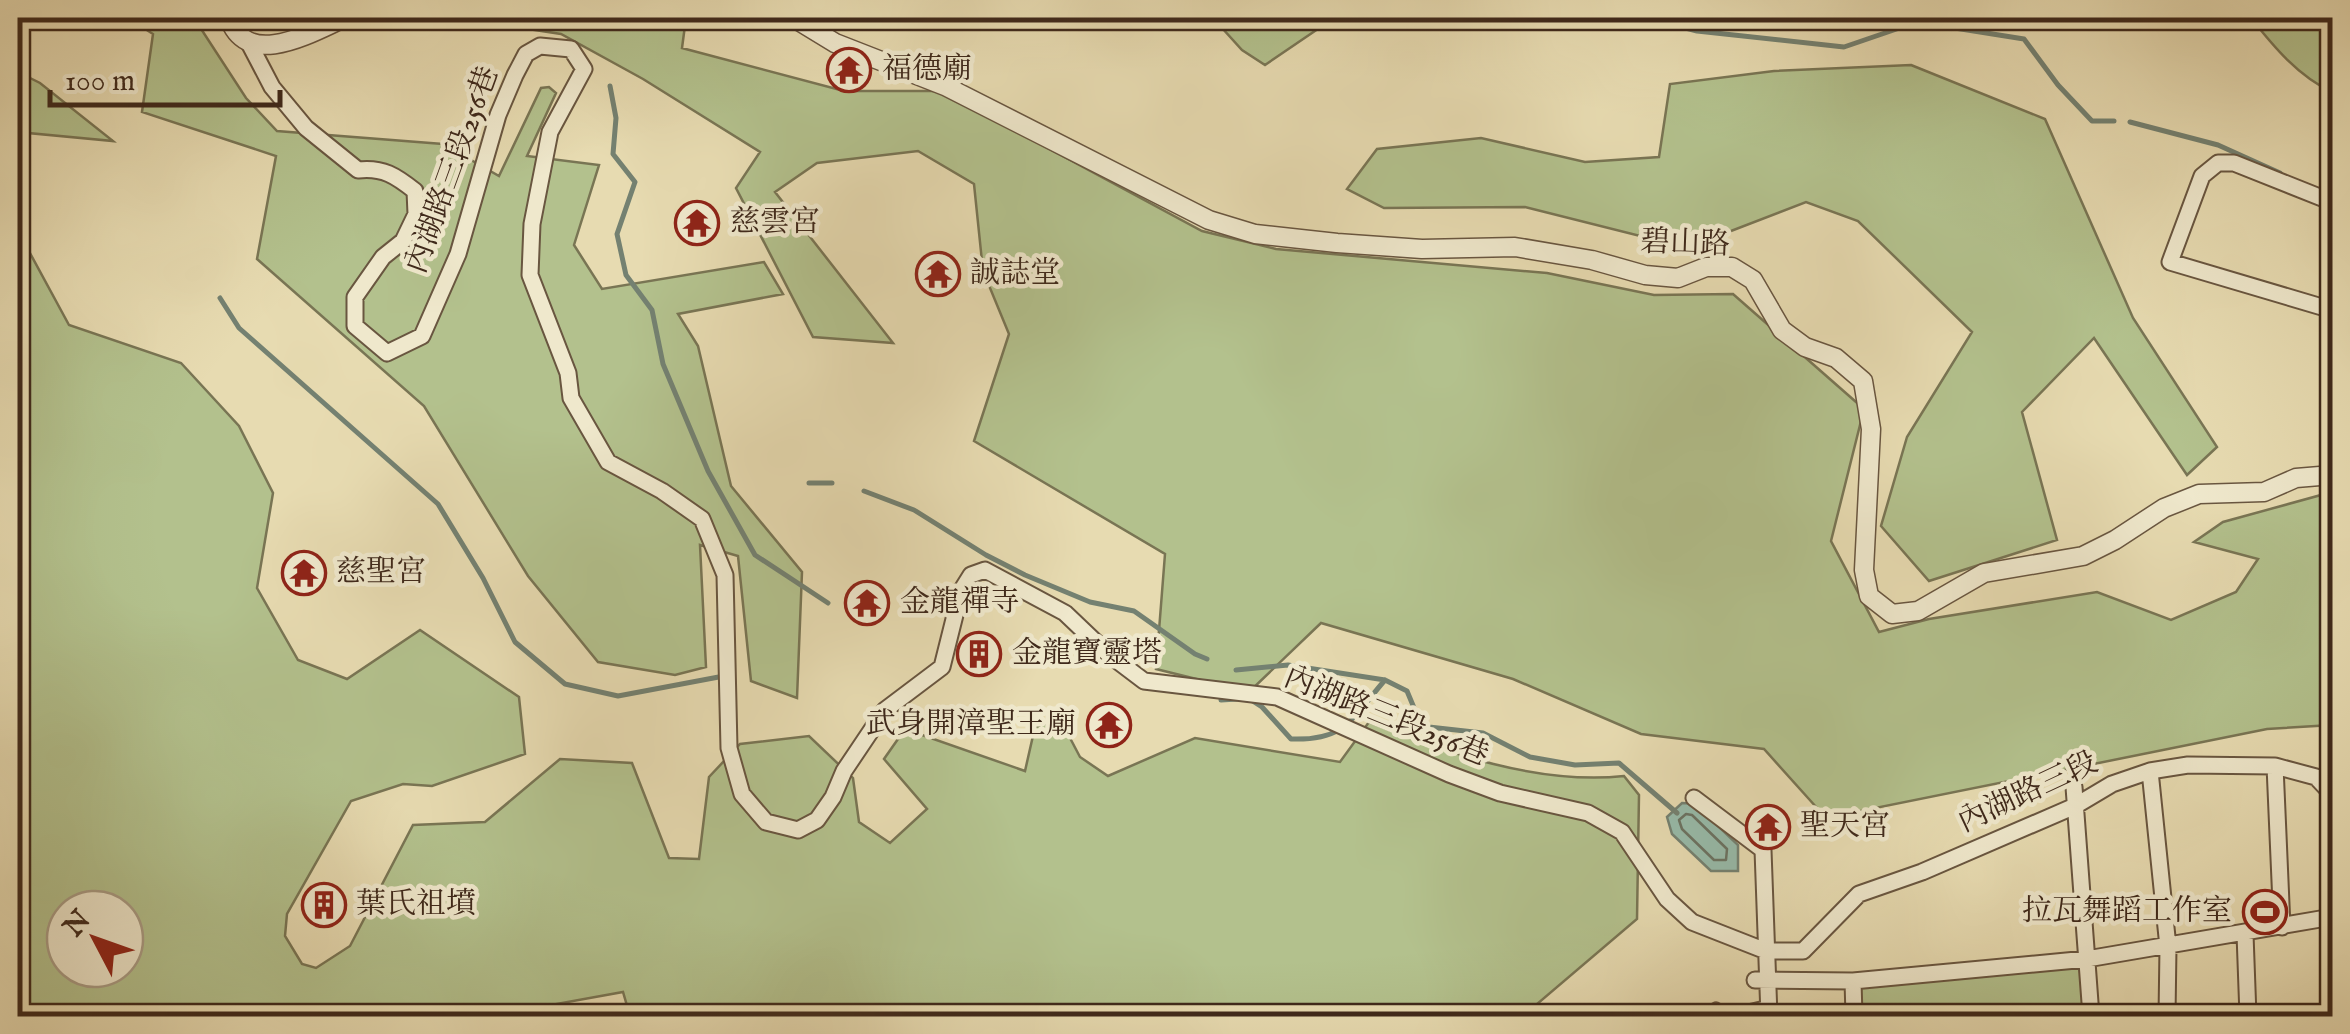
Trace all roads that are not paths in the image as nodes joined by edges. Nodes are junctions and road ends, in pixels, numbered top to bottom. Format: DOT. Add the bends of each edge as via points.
graph roads {
  1 [pos="229,18"];
  2 [pos="344,18"];
  3 [pos="794,18"];
  4 [pos="824,27"];
  5 [pos="249,43"];
  6 [pos="2332,202"];
  7 [pos="2332,310"];
  8 [pos="2332,475"];
  9 [pos="2274,766"];
  10 [pos="2150,771"];
  11 [pos="2074,788"];
  12 [pos="2332,794"];
  13 [pos="1694,798"];
  14 [pos="2076,806"];
  15 [pos="2332,917"];
  16 [pos="2282,926"];
  17 [pos="2245,934"];
  18 [pos="2168,947"];
  19 [pos="1804,950"];
  20 [pos="1766,951"];
  21 [pos="2087,959"];
  22 [pos="1803,979"];
  23 [pos="1761,980"];
  24 [pos="1853,980"];
  25 [pos="1769,1012"];
  26 [pos="1704,1016"];
  27 [pos="1726,1016"];
  28 [pos="1854,1016"];
  29 [pos="2091,1016"];
  30 [pos="2167,1016"];
  31 [pos="2248,1016"];
  1 -- 5 [label="street"];
  2 -- 5 [label="street" via="290,43"];
  3 -- 4 [label="street, 碧山路"];
  4 -- 8 [label="street, 碧山路" via="1209,220 1254,234 1422,249 1515,247 1678,278 1706,267 1732,267 1753,280 1782,330 1836,358 1863,382 1871,429 1864,570 1869,596 1892,614 1918,611 1984,574 2083,556 2200,494 2264,492 2296,478"];
  5 -- 20 [label="street, 內湖路三段256巷" via="272,88 306,128 358,170 376,168 415,191 416,214 403,241 383,256 355,297 355,326 386,353 422,336 458,254 498,115 526,54 540,46 571,49 584,69 550,132 532,224 530,275 572,398 608,462 702,519 725,575 729,748 742,794 766,822 798,830 817,820 884,710 942,667 961,590 970,575 986,570 1065,613 1144,681 1277,697 1449,774 1588,813 1622,832 1667,899 1692,922"];
  6 -- 7 [label="street" via="2234,163 2218,164 2202,176 2170,262"];
  9 -- 10 [label="street, 內湖路三段"];
  9 -- 12 [label="street, 內湖路三段" via="2316,777"];
  9 -- 16 [label="street"];
  10 -- 14 [label="street, 內湖路三段"];
  10 -- 18 [label="street"];
  11 -- 14 [label="street"];
  13 -- 20 [label="street" via="1763,850"];
  14 -- 19 [label="street, 內湖路三段" via="1859,894"];
  14 -- 21 [label="street"];
  15 -- 16 [label="street"];
  16 -- 17 [label="street"];
  17 -- 18 [label="street"];
  17 -- 31 [label="street"];
  18 -- 21 [label="street"];
  18 -- 30 [label="street"];
  19 -- 20 [label="street"];
  19 -- 22 [label="street"];
  20 -- 23 [label="street"];
  21 -- 24 [label="street"];
  21 -- 29 [label="street"];
  22 -- 23 [label="street"];
  22 -- 24 [label="street"];
  23 -- 25 [label="street"];
  24 -- 28 [label="street"];
  25 -- 27 [label="street"];
  26 -- 27 [label="street" via="1716,1009"];
}
